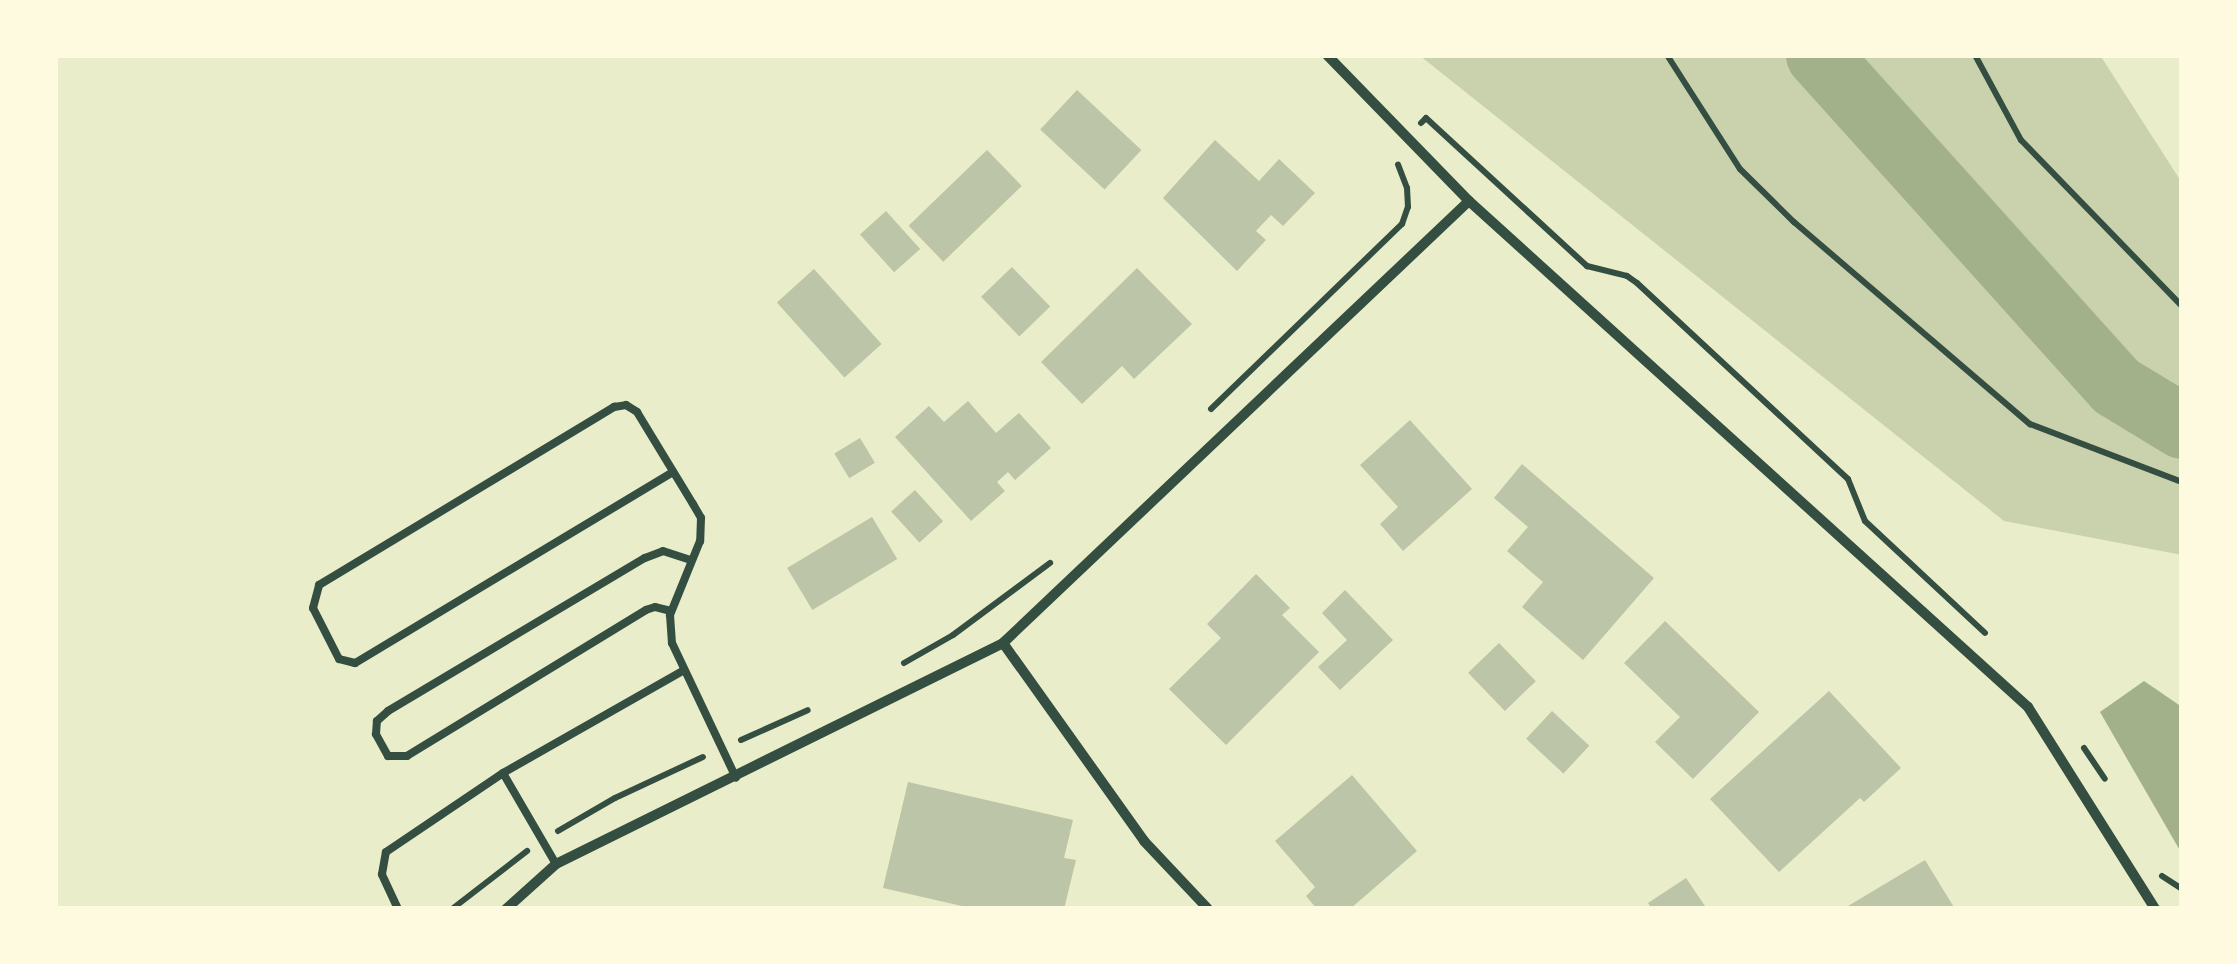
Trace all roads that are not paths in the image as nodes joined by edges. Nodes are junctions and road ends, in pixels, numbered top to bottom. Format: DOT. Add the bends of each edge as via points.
graph roads {
  1 [pos="1327,55"];
  2 [pos="1469,201"];
  3 [pos="674,472"];
  4 [pos="692,560"];
  5 [pos="671,611"];
  6 [pos="1004,644"];
  7 [pos="684,670"];
  8 [pos="503,773"];
  9 [pos="736,778"];
  10 [pos="556,864"];
  11 [pos="398,909"];
  12 [pos="506,909"];
  13 [pos="1208,909"];
  14 [pos="2155,909"];
  1 -- 2 [label="street"];
  2 -- 6 [label="street"];
  2 -- 14 [label="street" via="2028,707"];
  3 -- 3 [label="lane" via="637,412 614,407 319,585 313,608 339,659 355,663"];
  3 -- 4 [label="lane" via="701,518"];
  4 -- 5 [label="lane"];
  4 -- 5 [label="lane" via="663,551 645,558 388,711 377,721 376,734 388,756 407,756 646,610"];
  5 -- 7 [label="lane" via="672,643"];
  6 -- 9 [label="street"];
  6 -- 13 [label="street" via="1144,840"];
  7 -- 8 [label="lane"];
  7 -- 9 [label="lane"];
  8 -- 10 [label="lane"];
  8 -- 11 [label="lane" via="386,852 382,874"];
  9 -- 10 [label="street"];
  10 -- 12 [label="street"];
}
